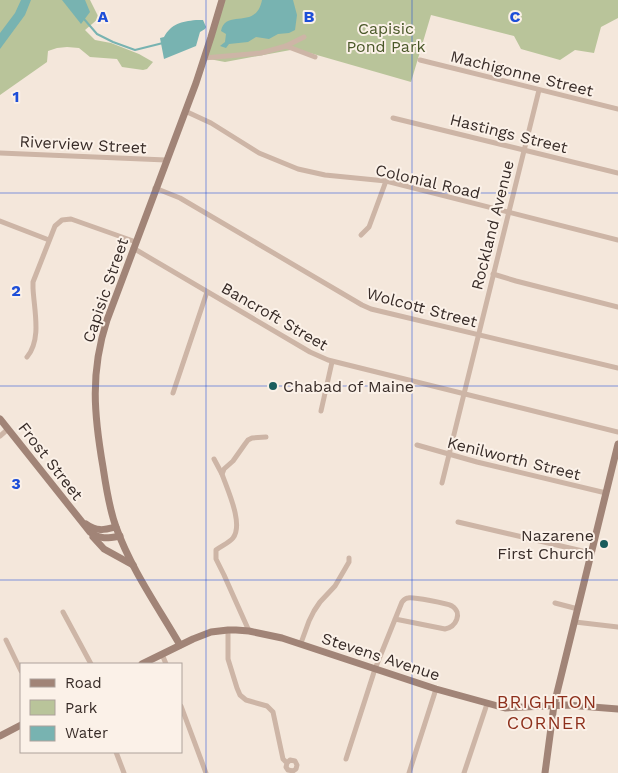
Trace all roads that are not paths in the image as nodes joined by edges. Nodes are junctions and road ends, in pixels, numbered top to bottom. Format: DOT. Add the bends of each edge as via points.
graph roads {
  1 [pos="222,0"];
  2 [pos="304,37"];
  3 [pos="286,46"];
  4 [pos="316,57"];
  5 [pos="204,58"];
  6 [pos="420,60"];
  7 [pos="539,90"];
  8 [pos="618,109"];
  9 [pos="184,111"];
  10 [pos="393,118"];
  11 [pos="524,150"];
  12 [pos="0,153"];
  13 [pos="166,160"];
  14 [pos="618,173"];
  15 [pos="386,181"];
  16 [pos="155,188"];
  17 [pos="508,213"];
  18 [pos="0,221"];
  19 [pos="361,236"];
  20 [pos="50,240"];
  21 [pos="618,240"];
  22 [pos="134,245"];
  23 [pos="493,274"];
  24 [pos="207,292"];
  25 [pos="618,307"];
  26 [pos="478,334"];
  27 [pos="27,357"];
  28 [pos="332,362"];
  29 [pos="618,368"];
  30 [pos="173,393"];
  31 [pos="464,394"];
  32 [pos="321,411"];
  33 [pos="0,419"];
  34 [pos="8,429"];
  35 [pos="618,432"];
  36 [pos="0,436"];
  37 [pos="266,437"];
  38 [pos="618,444"];
  39 [pos="417,445"];
  40 [pos="448,455"];
  41 [pos="214,459"];
  42 [pos="616,461"];
  43 [pos="222,474"];
  44 [pos="442,483"];
  45 [pos="606,493"];
  46 [pos="80,520"];
  47 [pos="458,522"];
  48 [pos="116,527"];
  49 [pos="90,532"];
  50 [pos="120,536"];
  51 [pos="591,553"];
  52 [pos="349,558"];
  53 [pos="133,565"];
  54 [pos="554,603"];
  55 [pos="578,609"];
  56 [pos="64,612"];
  57 [pos="395,619"];
  58 [pos="575,622"];
  59 [pos="618,627"];
  60 [pos="228,630"];
  61 [pos="249,631"];
  62 [pos="6,640"];
  63 [pos="301,644"];
  64 [pos="180,645"];
  65 [pos="162,654"];
  66 [pos="90,663"];
  67 [pos="144,663"];
  68 [pos="166,663"];
  69 [pos="20,669"];
  70 [pos="376,669"];
  71 [pos="436,689"];
  72 [pos="487,704"];
  73 [pos="554,705"];
  74 [pos="182,709"];
  75 [pos="618,709"];
  76 [pos="20,726"];
  77 [pos="0,736"];
  78 [pos="116,753"];
  79 [pos="346,759"];
  80 [pos="287,763"];
  81 [pos="124,773"];
  82 [pos="206,773"];
  83 [pos="409,773"];
  84 [pos="464,773"];
  85 [pos="545,773"];
  1 -- 5 [label="street, Capisic Street"];
  2 -- 3 [label="street"];
  3 -- 4 [label="street"];
  3 -- 5 [label="street" via="261,53"];
  5 -- 9 [label="street, Capisic Street"];
  6 -- 7 [label="street, Machigonne Street"];
  7 -- 8 [label="street, Machigonne Street"];
  7 -- 11 [label="street, Rockland Avenue"];
  9 -- 13 [label="street, Capisic Street"];
  9 -- 15 [label="street, Colonial Road" via="298,170 325,176"];
  10 -- 11 [label="street, Hastings Street"];
  11 -- 14 [label="street, Hastings Street"];
  11 -- 17 [label="street, Rockland Avenue"];
  12 -- 13 [label="street, Riverview Street"];
  13 -- 16 [label="street, Capisic Street"];
  15 -- 17 [label="street, Colonial Road"];
  15 -- 19 [label="street" via="370,227"];
  16 -- 22 [label="street, Capisic Street"];
  16 -- 26 [label="street, Wolcott Street" via="180,198 362,305"];
  17 -- 21 [label="street, Colonial Road"];
  17 -- 23 [label="street, Rockland Avenue"];
  18 -- 20 [label="street"];
  20 -- 22 [label="street, Bancroft Street" via="57,223 71,219"];
  20 -- 27 [label="street, Bancroft Street" via="33,282 36,338"];
  22 -- 24 [label="street, Bancroft Street"];
  22 -- 48 [label="street, Capisic Street" via="107,320 96,364 97,436"];
  23 -- 25 [label="street"];
  23 -- 26 [label="street, Rockland Avenue"];
  24 -- 28 [label="street, Bancroft Street"];
  24 -- 30 [label="street"];
  26 -- 29 [label="street, Wolcott Street"];
  26 -- 31 [label="street, Rockland Avenue"];
  28 -- 31 [label="street, Bancroft Street"];
  28 -- 32 [label="street"];
  31 -- 35 [label="street, Bancroft Street"];
  31 -- 40 [label="street, Rockland Avenue"];
  33 -- 34 [label="street, Frost Street"];
  34 -- 36 [label="street"];
  34 -- 46 [label="street, Frost Street"];
  37 -- 43 [label="street" via="248,440"];
  38 -- 42 [label="street"];
  39 -- 40 [label="street, Kenilworth Street"];
  40 -- 44 [label="street, Rockland Avenue"];
  40 -- 45 [label="street, Kenilworth Street"];
  41 -- 43 [label="street"];
  42 -- 45 [label="street"];
  43 -- 61 [label="street" via="237,528 233,538 216,550 216,560"];
  45 -- 51 [label="street"];
  46 -- 48 [label="street, Frost Street" via="95,529"];
  46 -- 49 [label="street, Frost Street"];
  47 -- 51 [label="street"];
  48 -- 50 [label="street, Capisic Street"];
  49 -- 50 [label="street" via="101,538"];
  49 -- 53 [label="street, Frost Street" via="104,548"];
  50 -- 53 [label="street, Capisic Street"];
  51 -- 55 [label="street"];
  52 -- 63 [label="street" via="334,586 314,611"];
  53 -- 64 [label="street, Capisic Street"];
  54 -- 55 [label="street"];
  55 -- 58 [label="street"];
  56 -- 66 [label="street"];
  57 -- 57 [label="street" via="402,602 410,597 451,605 458,615 454,625 445,629"];
  57 -- 70 [label="street"];
  58 -- 59 [label="street"];
  58 -- 73 [label="street"];
  60 -- 61 [label="street, Stevens Avenue"];
  60 -- 64 [label="street, Stevens Avenue" via="211,632"];
  60 -- 80 [label="street" via="228,659 240,695 274,712 282,758"];
  61 -- 63 [label="street, Stevens Avenue"];
  62 -- 69 [label="street"];
  63 -- 70 [label="street, Stevens Avenue"];
  64 -- 65 [label="street, Stevens Avenue"];
  65 -- 67 [label="street, Stevens Avenue"];
  65 -- 68 [label="street"];
  70 -- 71 [label="street, Stevens Avenue"];
  70 -- 79 [label="street"];
  71 -- 72 [label="street, Stevens Avenue"];
  71 -- 83 [label="street"];
  72 -- 73 [label="street, Stevens Avenue" via="505,708"];
  72 -- 84 [label="street"];
  73 -- 75 [label="street, Stevens Avenue"];
  73 -- 85 [label="street"];
  74 -- 82 [label="street"];
  76 -- 77 [label="street"];
  78 -- 81 [label="street"];
}
